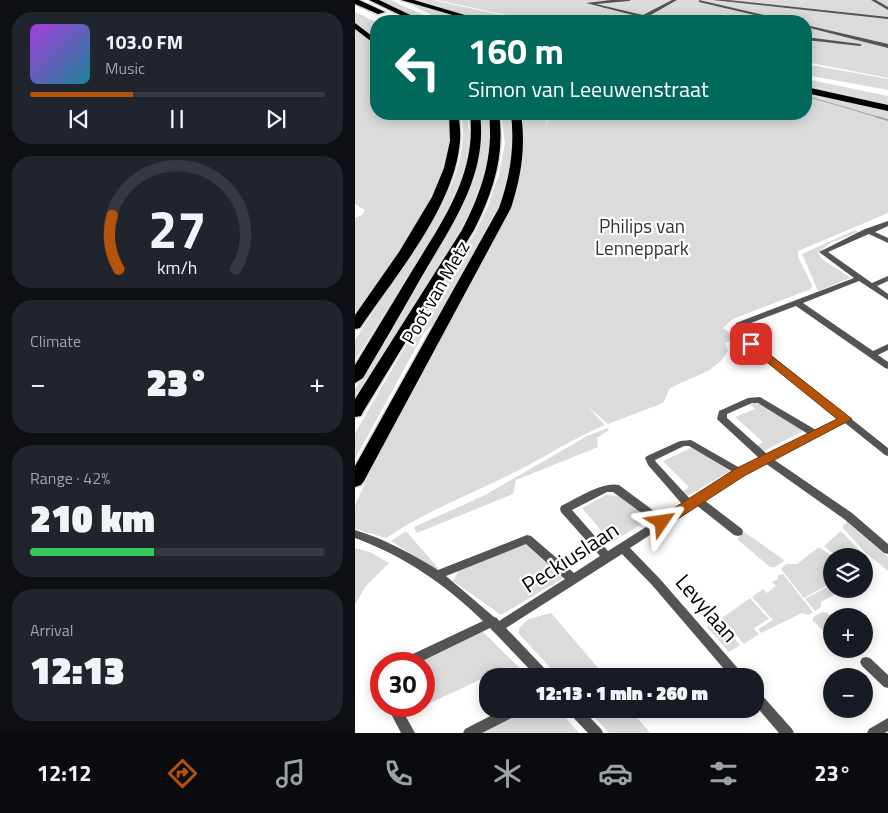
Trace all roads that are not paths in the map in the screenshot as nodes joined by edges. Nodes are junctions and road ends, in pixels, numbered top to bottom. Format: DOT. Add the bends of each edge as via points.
graph roads {
  1 [pos="373,0"];
  2 [pos="395,0"];
  3 [pos="405,0"];
  4 [pos="593,0"];
  5 [pos="629,0"];
  6 [pos="675,0"];
  7 [pos="715,0"];
  8 [pos="873,0"];
  9 [pos="355,1"];
  10 [pos="701,1"];
  11 [pos="588,3"];
  12 [pos="888,9"];
  13 [pos="355,10"];
  14 [pos="386,15"];
  15 [pos="406,15"];
  16 [pos="429,15"];
  17 [pos="459,15"];
  18 [pos="636,15"];
  19 [pos="648,15"];
  20 [pos="760,15"];
  21 [pos="370,17"];
  22 [pos="888,18"];
  23 [pos="355,25"];
  24 [pos="812,28"];
  25 [pos="370,38"];
  26 [pos="812,39"];
  27 [pos="888,47"];
  28 [pos="812,89"];
  29 [pos="888,107"];
  30 [pos="455,120"];
  31 [pos="475,120"];
  32 [pos="495,120"];
  33 [pos="517,120"];
  34 [pos="888,223"];
  35 [pos="868,232"];
  36 [pos="888,241"];
  37 [pos="859,278"];
  38 [pos="888,278"];
  39 [pos="871,286"];
  40 [pos="888,298"];
  41 [pos="798,303"];
  42 [pos="355,325"];
  43 [pos="888,348"];
  44 [pos="872,355"];
  45 [pos="888,366"];
  46 [pos="355,378"];
  47 [pos="355,412"];
  48 [pos="846,419"];
  49 [pos="815,434"];
  50 [pos="888,441"];
  51 [pos="879,446"];
  52 [pos="888,454"];
  53 [pos="766,459"];
  54 [pos="740,472"];
  55 [pos="355,480"];
  56 [pos="693,502"];
  57 [pos="662,522"];
  58 [pos="738,532"];
  59 [pos="355,534"];
  60 [pos="622,547"];
  61 [pos="888,550"];
  62 [pos="607,557"];
  63 [pos="435,576"];
  64 [pos="573,579"];
  65 [pos="496,624"];
  66 [pos="431,652"];
  67 [pos="867,662"];
  68 [pos="537,668"];
  69 [pos="730,668"];
  70 [pos="888,683"];
  71 [pos="764,706"];
  72 [pos="399,717"];
  73 [pos="499,718"];
  74 [pos="582,718"];
  75 [pos="888,724"];
  76 [pos="408,733"];
  77 [pos="470,733"];
  78 [pos="596,733"];
  79 [pos="787,733"];
  80 [pos="874,733"];
  1 -- 15 [label="highway"];
  2 -- 16 [label="highway"];
  3 -- 17 [label="highway"];
  4 -- 11 [label="street"];
  5 -- 11 [label="street"];
  6 -- 19 [label="street"];
  7 -- 22 [label="street"];
  8 -- 12 [label="street"];
  9 -- 14 [label="highway"];
  10 -- 20 [label="street"];
  11 -- 18 [label="street"];
  13 -- 21 [label="highway"];
  23 -- 25 [label="highway"];
  24 -- 27 [label="street"];
  26 -- 27 [label="street"];
  28 -- 29 [label="highway"];
  30 -- 42 [label="highway" via="452,160 435,203"];
  31 -- 46 [label="highway, Poot van Metz" via="477,143 458,205"];
  32 -- 47 [label="highway, Poot van Metz" via="497,143 481,205"];
  33 -- 55 [label="highway, Poot van Metz" via="518,158 505,208"];
  34 -- 35 [label="street"];
  35 -- 36 [label="street"];
  35 -- 37 [label="street" via="823,252"];
  37 -- 39 [label="street"];
  37 -- 41 [label="street"];
  38 -- 39 [label="street"];
  39 -- 40 [label="street"];
  41 -- 44 [label="street"];
  41 -- 48 [label="street" via="739,325 739,334"];
  43 -- 44 [label="street"];
  44 -- 45 [label="street"];
  48 -- 49 [label="street, Peckiuslaan"];
  48 -- 51 [label="street"];
  49 -- 53 [label="street, Peckiuslaan"];
  49 -- 53 [label="street" via="760,400 751,400 722,413 722,419"];
  50 -- 51 [label="street"];
  51 -- 52 [label="street"];
  53 -- 54 [label="street, Peckiuslaan"];
  53 -- 61 [label="street" via="848,516"];
  54 -- 56 [label="street, Peckiuslaan"];
  54 -- 56 [label="street" via="691,443 683,443 650,458 651,463"];
  56 -- 57 [label="street, Peckiuslaan"];
  56 -- 58 [label="street"];
  57 -- 60 [label="street, Peckiuslaan"];
  57 -- 62 [label="street" via="615,488 605,489 565,509"];
  59 -- 63 [label="street" via="384,544"];
  60 -- 62 [label="street, Peckiuslaan"];
  60 -- 69 [label="street, Levylaan"];
  62 -- 64 [label="street, Peckiuslaan"];
  63 -- 64 [label="street" via="527,539"];
  63 -- 65 [label="street"];
  64 -- 65 [label="street, Peckiuslaan"];
  65 -- 66 [label="street, Peckiuslaan"];
  65 -- 68 [label="street"];
  67 -- 70 [label="street"];
  71 -- 79 [label="street"];
  72 -- 76 [label="street"];
  73 -- 77 [label="street"];
  74 -- 78 [label="street"];
  75 -- 80 [label="street"];
}
